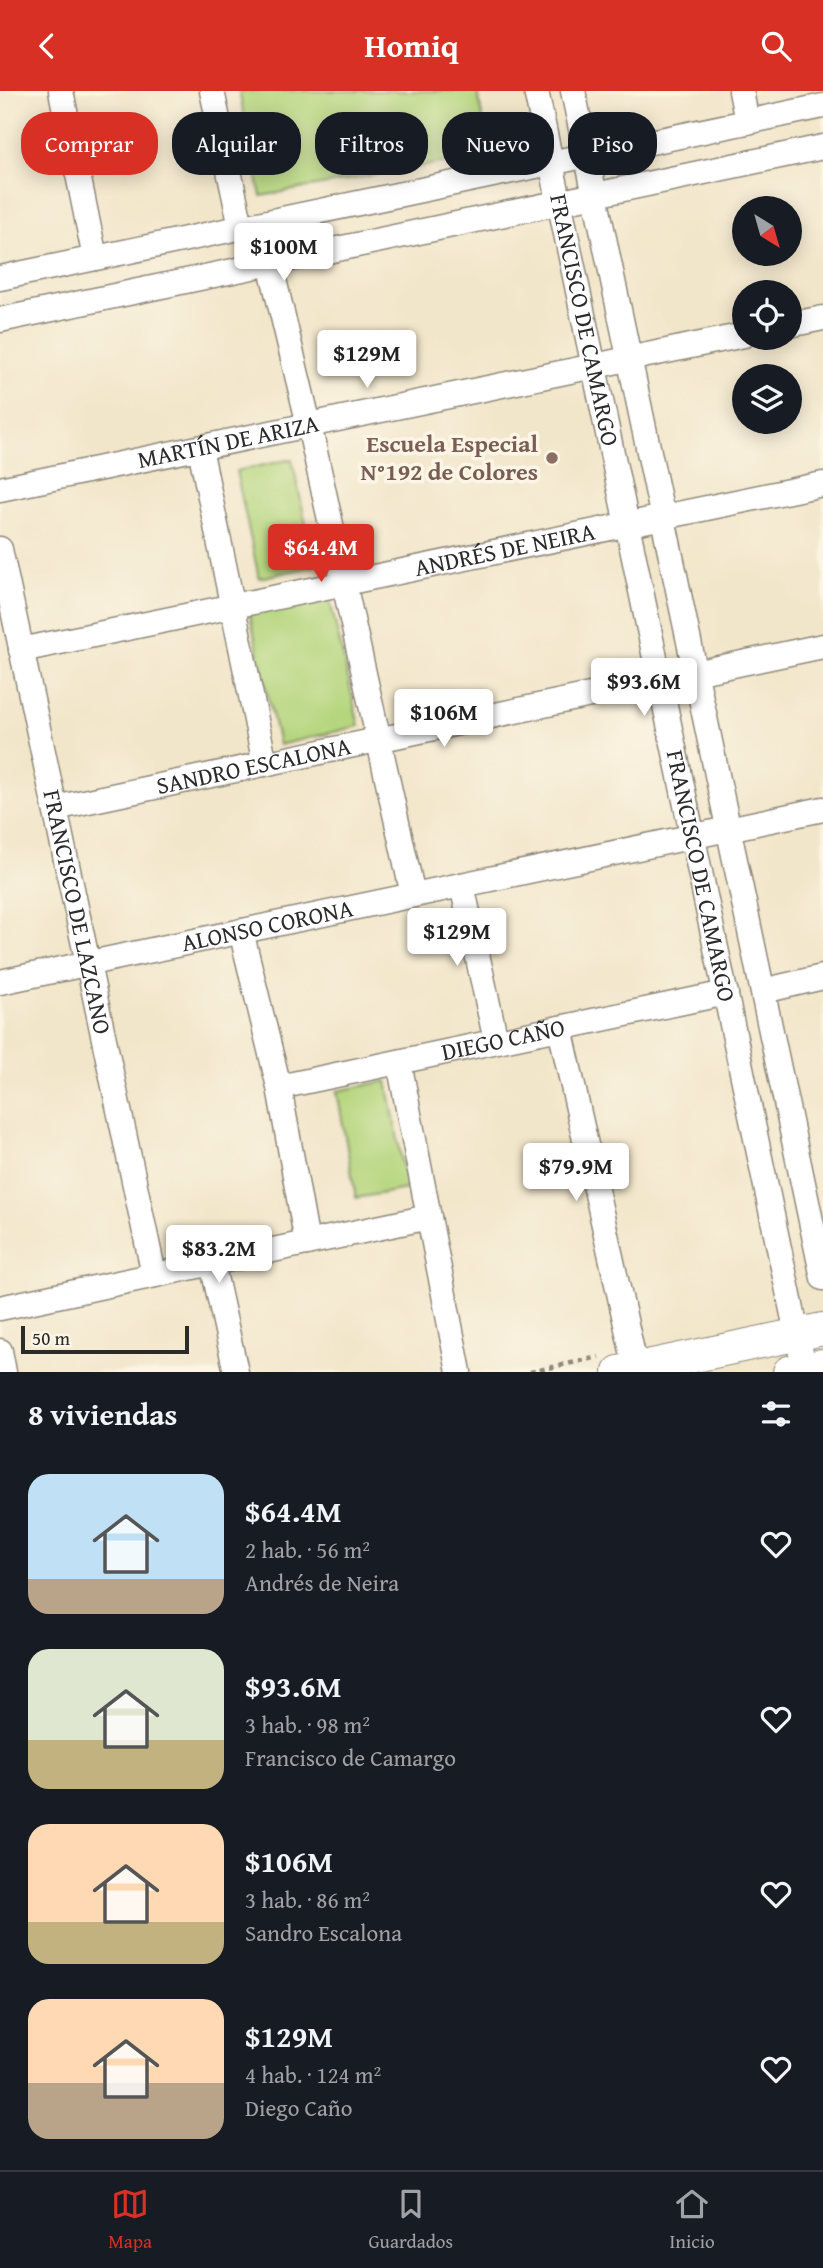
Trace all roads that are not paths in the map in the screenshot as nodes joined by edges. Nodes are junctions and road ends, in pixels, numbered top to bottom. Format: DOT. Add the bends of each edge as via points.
graph roads {
  1 [pos="61,91"];
  2 [pos="212,91"];
  3 [pos="536,91"];
  4 [pos="573,91"];
  5 [pos="741,91"];
  6 [pos="823,106"];
  7 [pos="540,112"];
  8 [pos="578,112"];
  9 [pos="747,122"];
  10 [pos="657,141"];
  11 [pos="823,148"];
  12 [pos="493,175"];
  13 [pos="553,175"];
  14 [pos="591,175"];
  15 [pos="595,195"];
  16 [pos="559,202"];
  17 [pos="241,227"];
  18 [pos="95,258"];
  19 [pos="270,263"];
  20 [pos="0,278"];
  21 [pos="823,318"];
  22 [pos="0,320"];
  23 [pos="802,322"];
  24 [pos="732,337"];
  25 [pos="629,358"];
  26 [pos="594,366"];
  27 [pos="309,425"];
  28 [pos="200,448"];
  29 [pos="823,484"];
  30 [pos="0,489"];
  31 [pos="663,517"];
  32 [pos="627,525"];
  33 [pos="0,550"];
  34 [pos="344,583"];
  35 [pos="233,606"];
  36 [pos="823,646"];
  37 [pos="21,650"];
  38 [pos="696,673"];
  39 [pos="660,680"];
  40 [pos="380,740"];
  41 [pos="265,764"];
  42 [pos="55,808"];
  43 [pos="823,809"];
  44 [pos="728,828"];
  45 [pos="693,836"];
  46 [pos="462,885"];
  47 [pos="413,895"];
  48 [pos="242,931"];
  49 [pos="88,963"];
  50 [pos="823,978"];
  51 [pos="0,982"];
  52 [pos="763,991"];
  53 [pos="726,993"];
  54 [pos="560,1028"];
  55 [pos="496,1041"];
  56 [pos="399,1062"];
  57 [pos="279,1087"];
  58 [pos="429,1217"];
  59 [pos="307,1243"];
  60 [pos="212,1263"];
  61 [pos="154,1275"];
  62 [pos="823,1278"];
  63 [pos="0,1308"];
  64 [pos="810,1332"];
  65 [pos="0,1351"];
  66 [pos="805,1369"];
  67 [pos="628,1370"];
  68 [pos="4,1372"];
  69 [pos="236,1372"];
  70 [pos="459,1372"];
  1 -- 18 [label="street"];
  2 -- 17 [label="street"];
  3 -- 7 [label="street, FRANCISCO DE CAMARGO"];
  4 -- 8 [label="street, FRANCISCO DE CAMARGO"];
  5 -- 9 [label="street"];
  6 -- 9 [label="street"];
  9 -- 10 [label="street"];
  11 -- 15 [label="street"];
  12 -- 17 [label="street"];
  13 -- 16 [label="street, FRANCISCO DE CAMARGO"];
  14 -- 15 [label="street, FRANCISCO DE CAMARGO"];
  15 -- 16 [label="street"];
  15 -- 25 [label="street, FRANCISCO DE CAMARGO"];
  16 -- 19 [label="street"];
  16 -- 26 [label="street, FRANCISCO DE CAMARGO"];
  17 -- 18 [label="street"];
  18 -- 20 [label="street"];
  19 -- 22 [label="street"];
  19 -- 27 [label="street"];
  21 -- 23 [label="street"];
  24 -- 25 [label="street, MARTÍN DE ARIZA"];
  25 -- 26 [label="street, MARTÍN DE ARIZA"];
  25 -- 31 [label="street, FRANCISCO DE CAMARGO"];
  26 -- 27 [label="street, MARTÍN DE ARIZA"];
  26 -- 32 [label="street, FRANCISCO DE CAMARGO"];
  27 -- 28 [label="street, MARTÍN DE ARIZA"];
  27 -- 34 [label="street"];
  28 -- 30 [label="street, MARTÍN DE ARIZA"];
  28 -- 35 [label="street"];
  29 -- 31 [label="street, ANDRÉS DE NEIRA"];
  31 -- 32 [label="street, ANDRÉS DE NEIRA"];
  31 -- 38 [label="street, FRANCISCO DE CAMARGO"];
  32 -- 34 [label="street, ANDRÉS DE NEIRA"];
  32 -- 39 [label="street, FRANCISCO DE CAMARGO"];
  33 -- 37 [label="street, FRANCISCO DE LAZCANO"];
  34 -- 35 [label="street, ANDRÉS DE NEIRA"];
  34 -- 40 [label="street"];
  35 -- 37 [label="street, ANDRÉS DE NEIRA"];
  35 -- 41 [label="street"];
  36 -- 38 [label="street, SANDRO ESCALONA"];
  37 -- 42 [label="street, FRANCISCO DE LAZCANO"];
  38 -- 39 [label="street, SANDRO ESCALONA"];
  38 -- 44 [label="street, FRANCISCO DE CAMARGO"];
  39 -- 40 [label="street, SANDRO ESCALONA"];
  39 -- 45 [label="street, FRANCISCO DE CAMARGO"];
  40 -- 41 [label="street, SANDRO ESCALONA"];
  40 -- 47 [label="street"];
  41 -- 42 [label="street, SANDRO ESCALONA"];
  42 -- 49 [label="street, FRANCISCO DE LAZCANO"];
  43 -- 44 [label="street, ALONSO CORONA"];
  44 -- 45 [label="street, ALONSO CORONA"];
  44 -- 52 [label="street, FRANCISCO DE CAMARGO"];
  45 -- 46 [label="street, ALONSO CORONA"];
  45 -- 53 [label="street, FRANCISCO DE CAMARGO"];
  46 -- 47 [label="street, ALONSO CORONA"];
  46 -- 55 [label="street"];
  47 -- 48 [label="street, ALONSO CORONA"];
  48 -- 49 [label="street, ALONSO CORONA"];
  48 -- 57 [label="street"];
  49 -- 51 [label="street, ALONSO CORONA"];
  49 -- 61 [label="street, FRANCISCO DE LAZCANO"];
  50 -- 52 [label="street"];
  52 -- 62 [label="street, FRANCISCO DE CAMARGO"];
  53 -- 54 [label="street, DIEGO CAÑO"];
  53 -- 64 [label="street, FRANCISCO DE CAMARGO"];
  54 -- 55 [label="street, DIEGO CAÑO"];
  54 -- 67 [label="street"];
  55 -- 56 [label="street, DIEGO CAÑO"];
  56 -- 57 [label="street, DIEGO CAÑO"];
  56 -- 58 [label="street"];
  57 -- 59 [label="street"];
  58 -- 59 [label="street"];
  58 -- 70 [label="street"];
  59 -- 60 [label="street"];
  60 -- 61 [label="street"];
  60 -- 69 [label="street"];
  61 -- 63 [label="street"];
  64 -- 66 [label="street, FRANCISCO DE CAMARGO"];
  64 -- 67 [label="main road"];
  65 -- 68 [label="street"];
}
